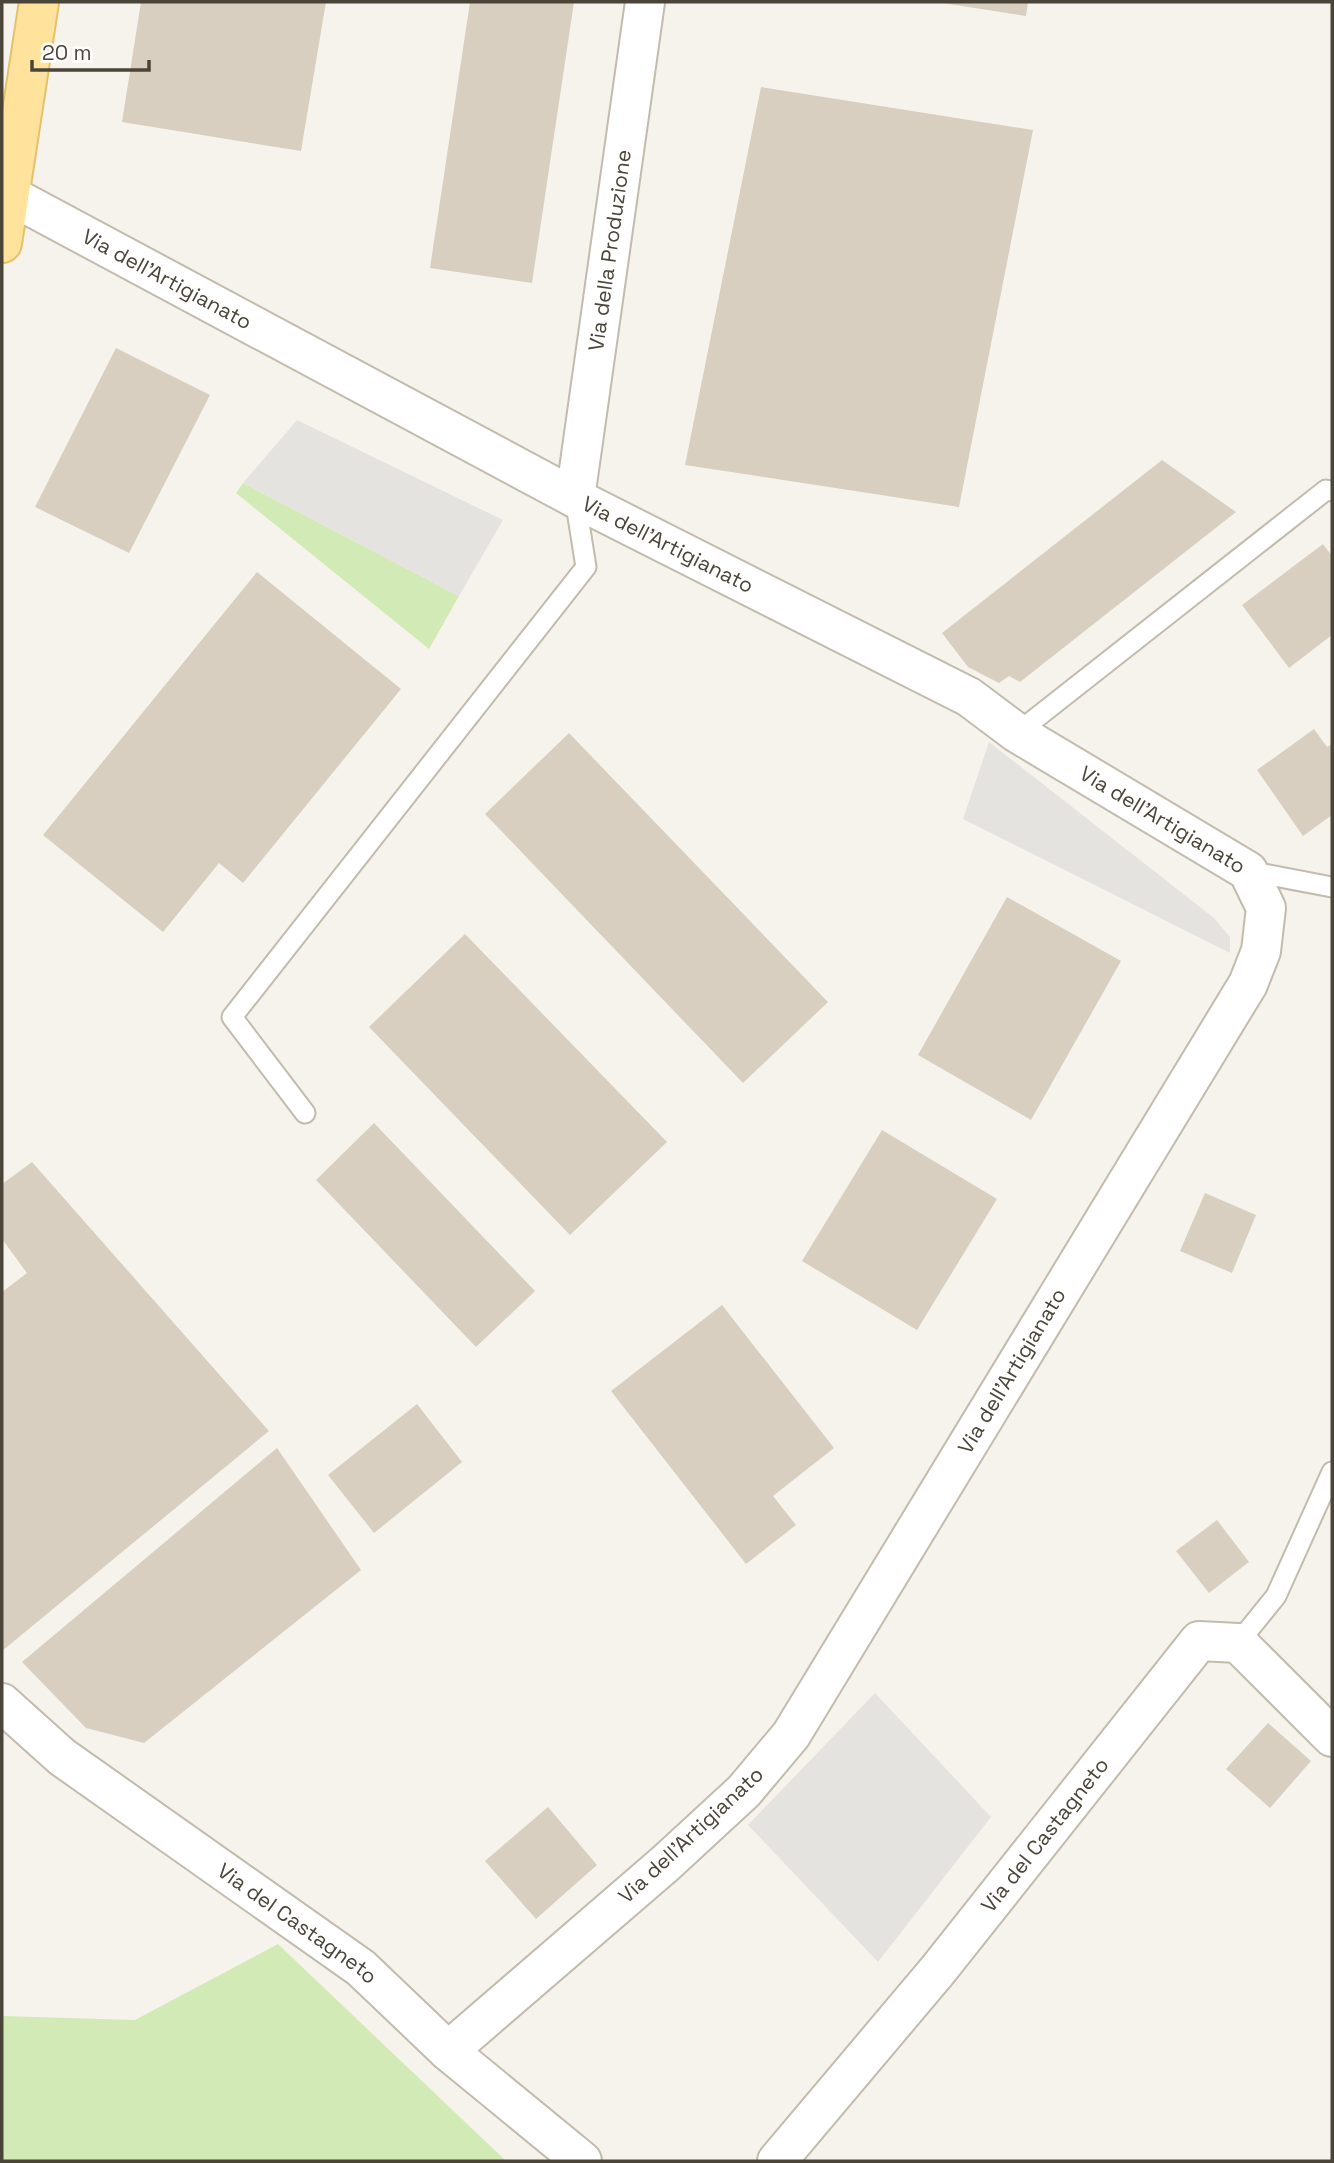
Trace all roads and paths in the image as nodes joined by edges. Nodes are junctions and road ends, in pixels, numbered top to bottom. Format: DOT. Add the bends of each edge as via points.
graph roads {
  1 [pos="39,2"];
  2 [pos="645,2"];
  3 [pos="6,193"];
  4 [pos="2,243"];
  5 [pos="1332,491"];
  6 [pos="575,498"];
  7 [pos="1017,733"];
  8 [pos="1248,871"];
  9 [pos="1332,887"];
  10 [pos="305,1113"];
  11 [pos="1332,1472"];
  12 [pos="1238,1643"];
  13 [pos="2,1703"];
  14 [pos="1332,1737"];
  15 [pos="448,2051"];
  16 [pos="582,2161"];
  17 [pos="777,2161"];
  1 -- 3 [label="main road"];
  2 -- 6 [label="street, Via della Produzione"];
  3 -- 4 [label="main road"];
  3 -- 6 [label="street, Via dell'Artigianato"];
  5 -- 7 [label="lane" via="1326,490"];
  6 -- 7 [label="street, Via dell'Artigianato" via="969,697"];
  6 -- 10 [label="lane" via="586,567 232,1017"];
  7 -- 8 [label="street, Via dell'Artigianato"];
  8 -- 9 [label="lane"];
  8 -- 15 [label="street, Via dell'Artigianato" via="1266,908 1261,951 1248,984 791,1735 744,1791 666,1863"];
  11 -- 12 [label="lane" via="1276,1595"];
  12 -- 14 [label="street"];
  12 -- 17 [label="street, Via del Castagneto" via="1199,1641 938,1970"];
  13 -- 15 [label="street, Via del Castagneto" via="62,1757 361,1968"];
  15 -- 16 [label="street, Via del Castagneto"];
}
